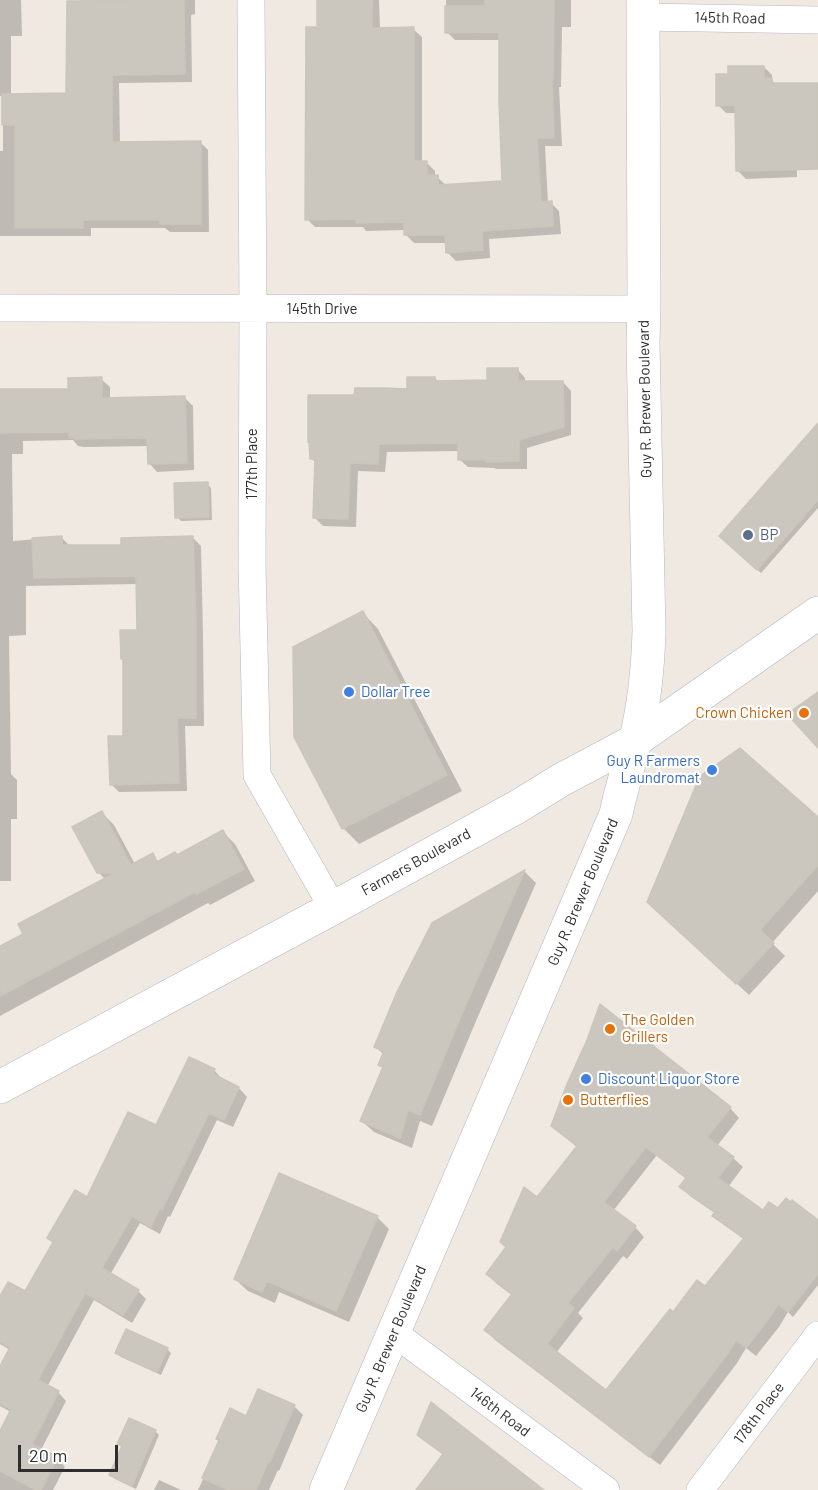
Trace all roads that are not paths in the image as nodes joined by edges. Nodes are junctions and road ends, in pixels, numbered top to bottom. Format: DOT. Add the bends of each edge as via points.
graph roads {
  1 [pos="251,0"];
  2 [pos="643,9"];
  3 [pos="818,20"];
  4 [pos="0,309"];
  5 [pos="253,309"];
  6 [pos="644,309"];
  7 [pos="818,613"];
  8 [pos="636,740"];
  9 [pos="333,908"];
  10 [pos="0,1087"];
  11 [pos="394,1333"];
  12 [pos="818,1335"];
  13 [pos="326,1490"];
  14 [pos="606,1490"];
  15 [pos="700,1490"];
  1 -- 5 [label="street, 177th Place"];
  2 -- 3 [label="street, 145th Road"];
  2 -- 6 [label="main road, Guy R. Brewer Boulevard"];
  4 -- 5 [label="street, 145th Drive"];
  5 -- 6 [label="street, 145th Drive"];
  5 -- 9 [label="street, 177th Place" via="252,564 257,775"];
  6 -- 8 [label="main road, Guy R. Brewer Boulevard" via="649,631"];
  7 -- 8 [label="main road, Farmers Boulevard"];
  8 -- 9 [label="main road, Farmers Boulevard"];
  8 -- 11 [label="main road, Guy R. Brewer Boulevard" via="616,814"];
  9 -- 10 [label="main road, Farmers Boulevard"];
  11 -- 13 [label="main road, Guy R. Brewer Boulevard"];
  11 -- 14 [label="street, 146th Road"];
  12 -- 15 [label="street, 178th Place"];
}
